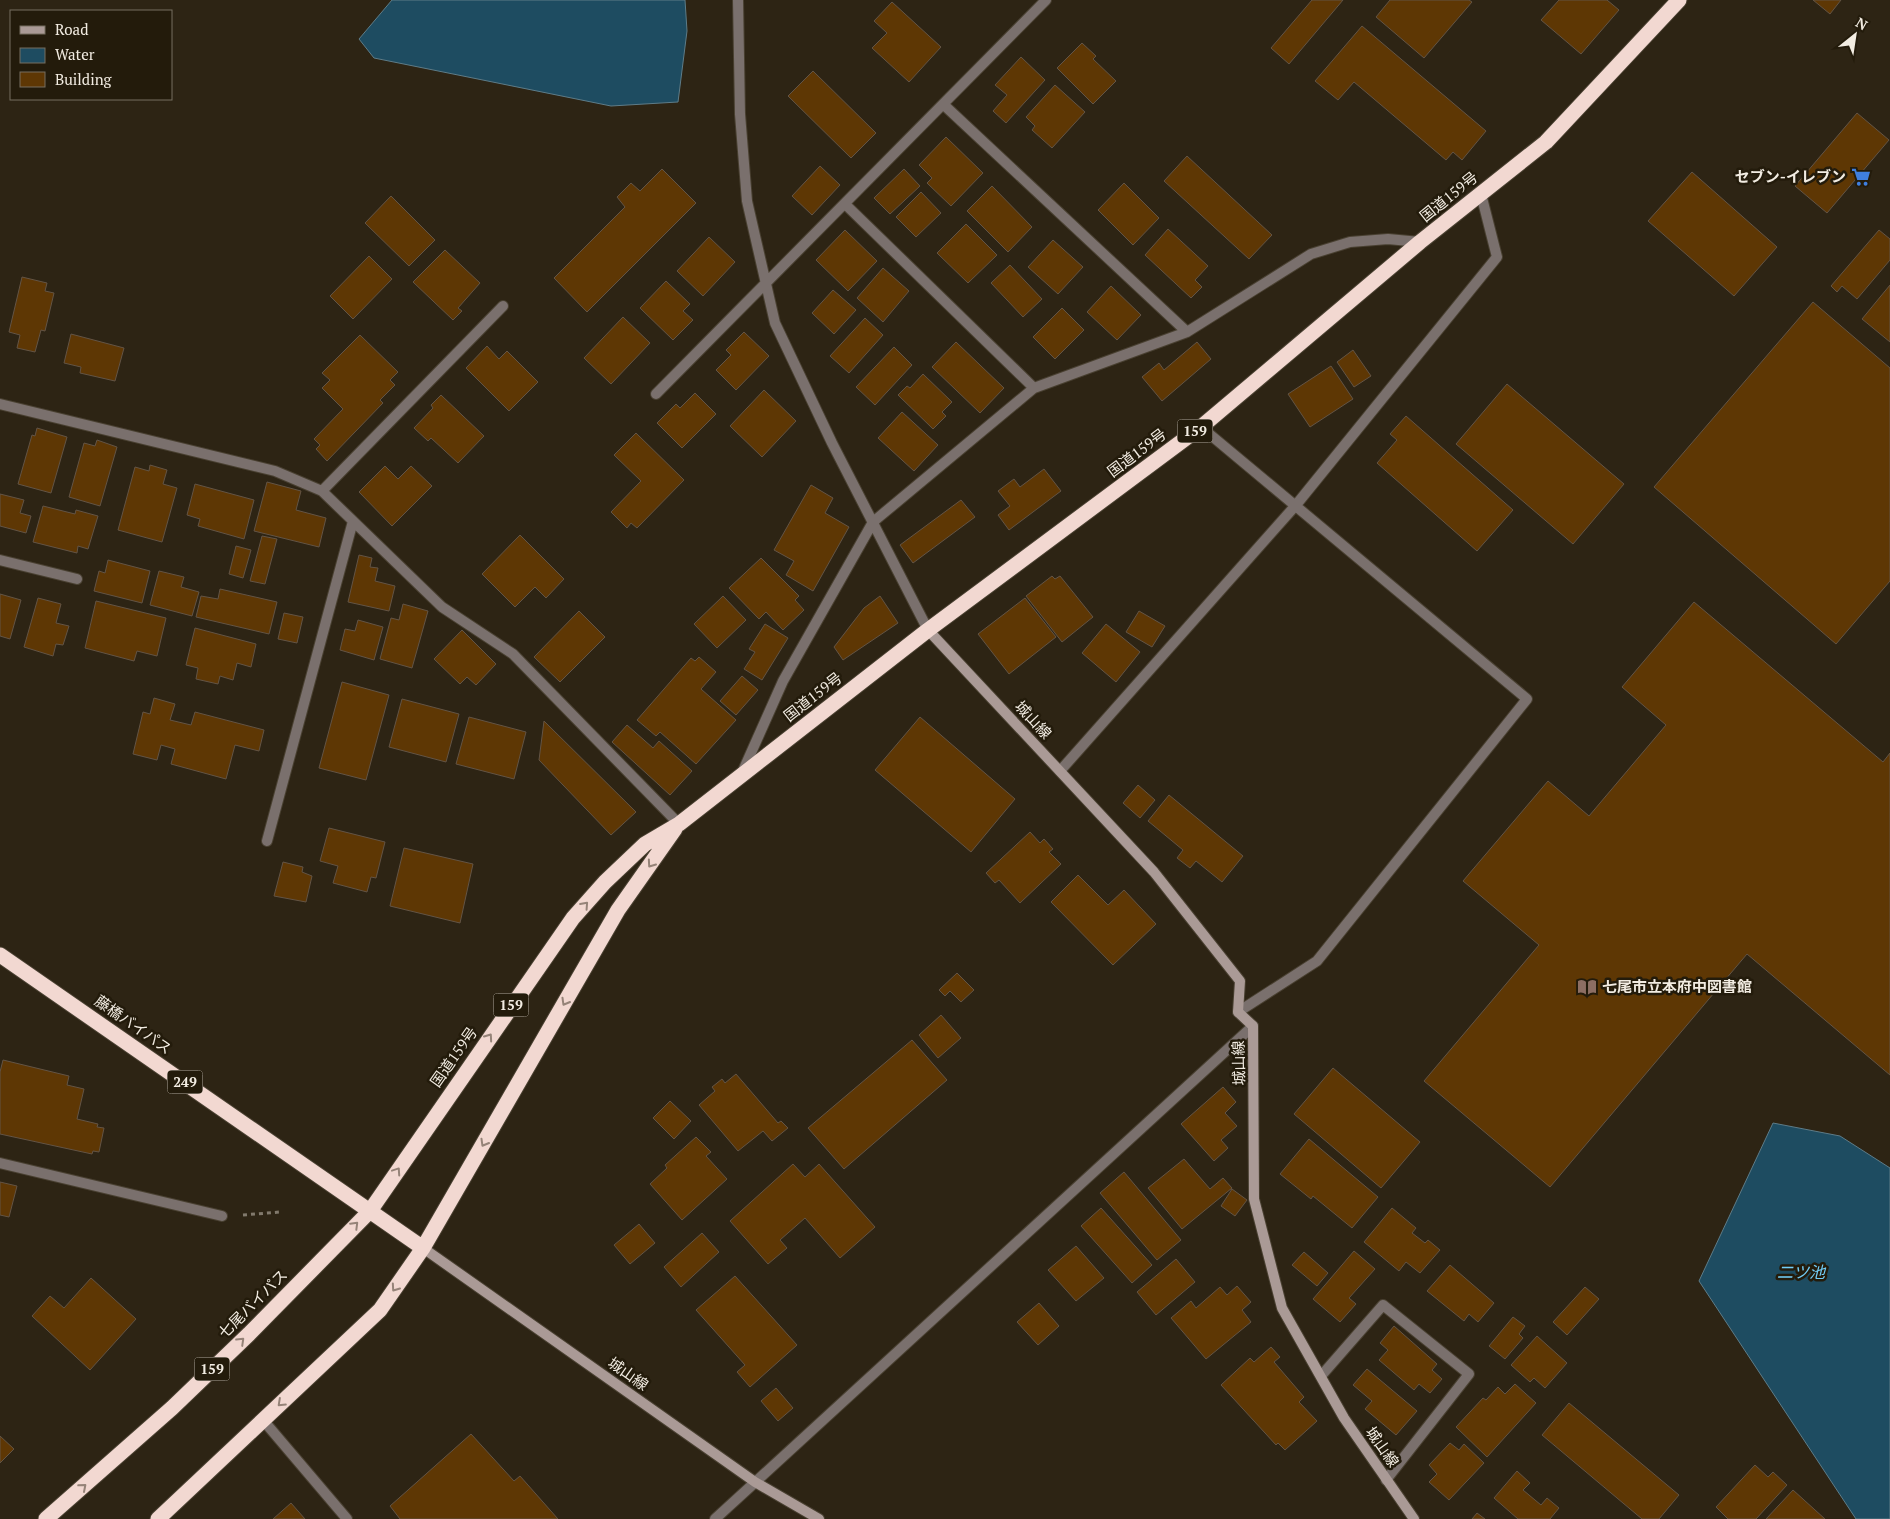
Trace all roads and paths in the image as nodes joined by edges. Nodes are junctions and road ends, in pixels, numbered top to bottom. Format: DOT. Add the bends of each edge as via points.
graph roads {
  1 [pos="738,0"];
  2 [pos="1046,0"];
  3 [pos="1679,0"];
  4 [pos="944,105"];
  5 [pos="1481,194"];
  6 [pos="845,204"];
  7 [pos="1420,242"];
  8 [pos="766,284"];
  9 [pos="503,306"];
  10 [pos="1187,332"];
  11 [pos="1034,388"];
  12 [pos="656,394"];
  13 [pos="0,404"];
  14 [pos="1201,427"];
  15 [pos="322,491"];
  16 [pos="1296,506"];
  17 [pos="353,521"];
  18 [pos="873,522"];
  19 [pos="0,560"];
  20 [pos="77,579"];
  21 [pos="928,630"];
  22 [pos="1060,771"];
  23 [pos="742,774"];
  24 [pos="679,824"];
  25 [pos="267,841"];
  26 [pos="0,955"];
  27 [pos="1238,1012"];
  28 [pos="1253,1026"];
  29 [pos="0,1163"];
  30 [pos="370,1211"];
  31 [pos="280,1212"];
  32 [pos="222,1216"];
  33 [pos="423,1248"];
  34 [pos="1321,1376"];
  35 [pos="263,1420"];
  36 [pos="1386,1480"];
  37 [pos="755,1482"];
  38 [pos="46,1519"];
  39 [pos="158,1519"];
  40 [pos="347,1519"];
  41 [pos="715,1519"];
  42 [pos="819,1519"];
  43 [pos="1414,1519"];
  1 -- 8 [label="street" via="740,114 747,201"];
  2 -- 4 [label="street"];
  3 -- 5 [label="highway, 国道159号 / 159" via="1546,142"];
  4 -- 6 [label="street"];
  4 -- 10 [label="street"];
  5 -- 7 [label="highway, 国道159号 / 159"];
  5 -- 16 [label="street" via="1497,257"];
  6 -- 8 [label="street"];
  6 -- 11 [label="street"];
  7 -- 10 [label="street" via="1388,239 1350,242 1311,254"];
  7 -- 14 [label="highway, 国道159号 / 159"];
  8 -- 12 [label="street"];
  8 -- 18 [label="street" via="775,323"];
  9 -- 15 [label="street"];
  10 -- 11 [label="street"];
  11 -- 18 [label="street"];
  13 -- 15 [label="street" via="275,471"];
  14 -- 16 [label="street"];
  14 -- 21 [label="highway, 国道159号 / 159"];
  15 -- 17 [label="street"];
  16 -- 22 [label="street"];
  16 -- 27 [label="street" via="1527,699 1317,961"];
  17 -- 24 [label="street" via="442,607 513,654"];
  17 -- 25 [label="street"];
  18 -- 21 [label="street"];
  18 -- 23 [label="street" via="783,681"];
  19 -- 20 [label="street"];
  21 -- 22 [label="main road, 城山線"];
  21 -- 23 [label="highway, 国道159号 / 159"];
  22 -- 27 [label="main road, 城山線" via="1154,872 1240,981"];
  23 -- 24 [label="highway, 国道159号 / 159"];
  30 -- 24 [label="highway, 国道159号 / 159, one-way" via="573,918 645,844"];
  24 -- 33 [label="highway, 国道159号 / 159, one-way" via="618,910"];
  26 -- 30 [label="highway, 藤橋バイパス / 249"];
  27 -- 28 [label="main road, 城山線"];
  28 -- 34 [label="main road, 城山線" via="1254,1199 1282,1308"];
  28 -- 37 [label="street"];
  29 -- 32 [label="street"];
  30 -- 33 [label="highway, 249"];
  38 -- 30 [label="highway, 七尾バイパス / 159, one-way" via="172,1408"];
  31 -- 32 [label="path"];
  33 -- 35 [label="highway, 159, one-way" via="380,1310"];
  33 -- 37 [label="main road, 城山線"];
  34 -- 36 [label="main road, 城山線" via="1344,1418"];
  34 -- 36 [label="street" via="1383,1305 1469,1374"];
  35 -- 39 [label="highway, 159"];
  35 -- 40 [label="street"];
  36 -- 43 [label="main road, 城山線"];
  37 -- 41 [label="street"];
  37 -- 42 [label="main road, 城山線"];
}
